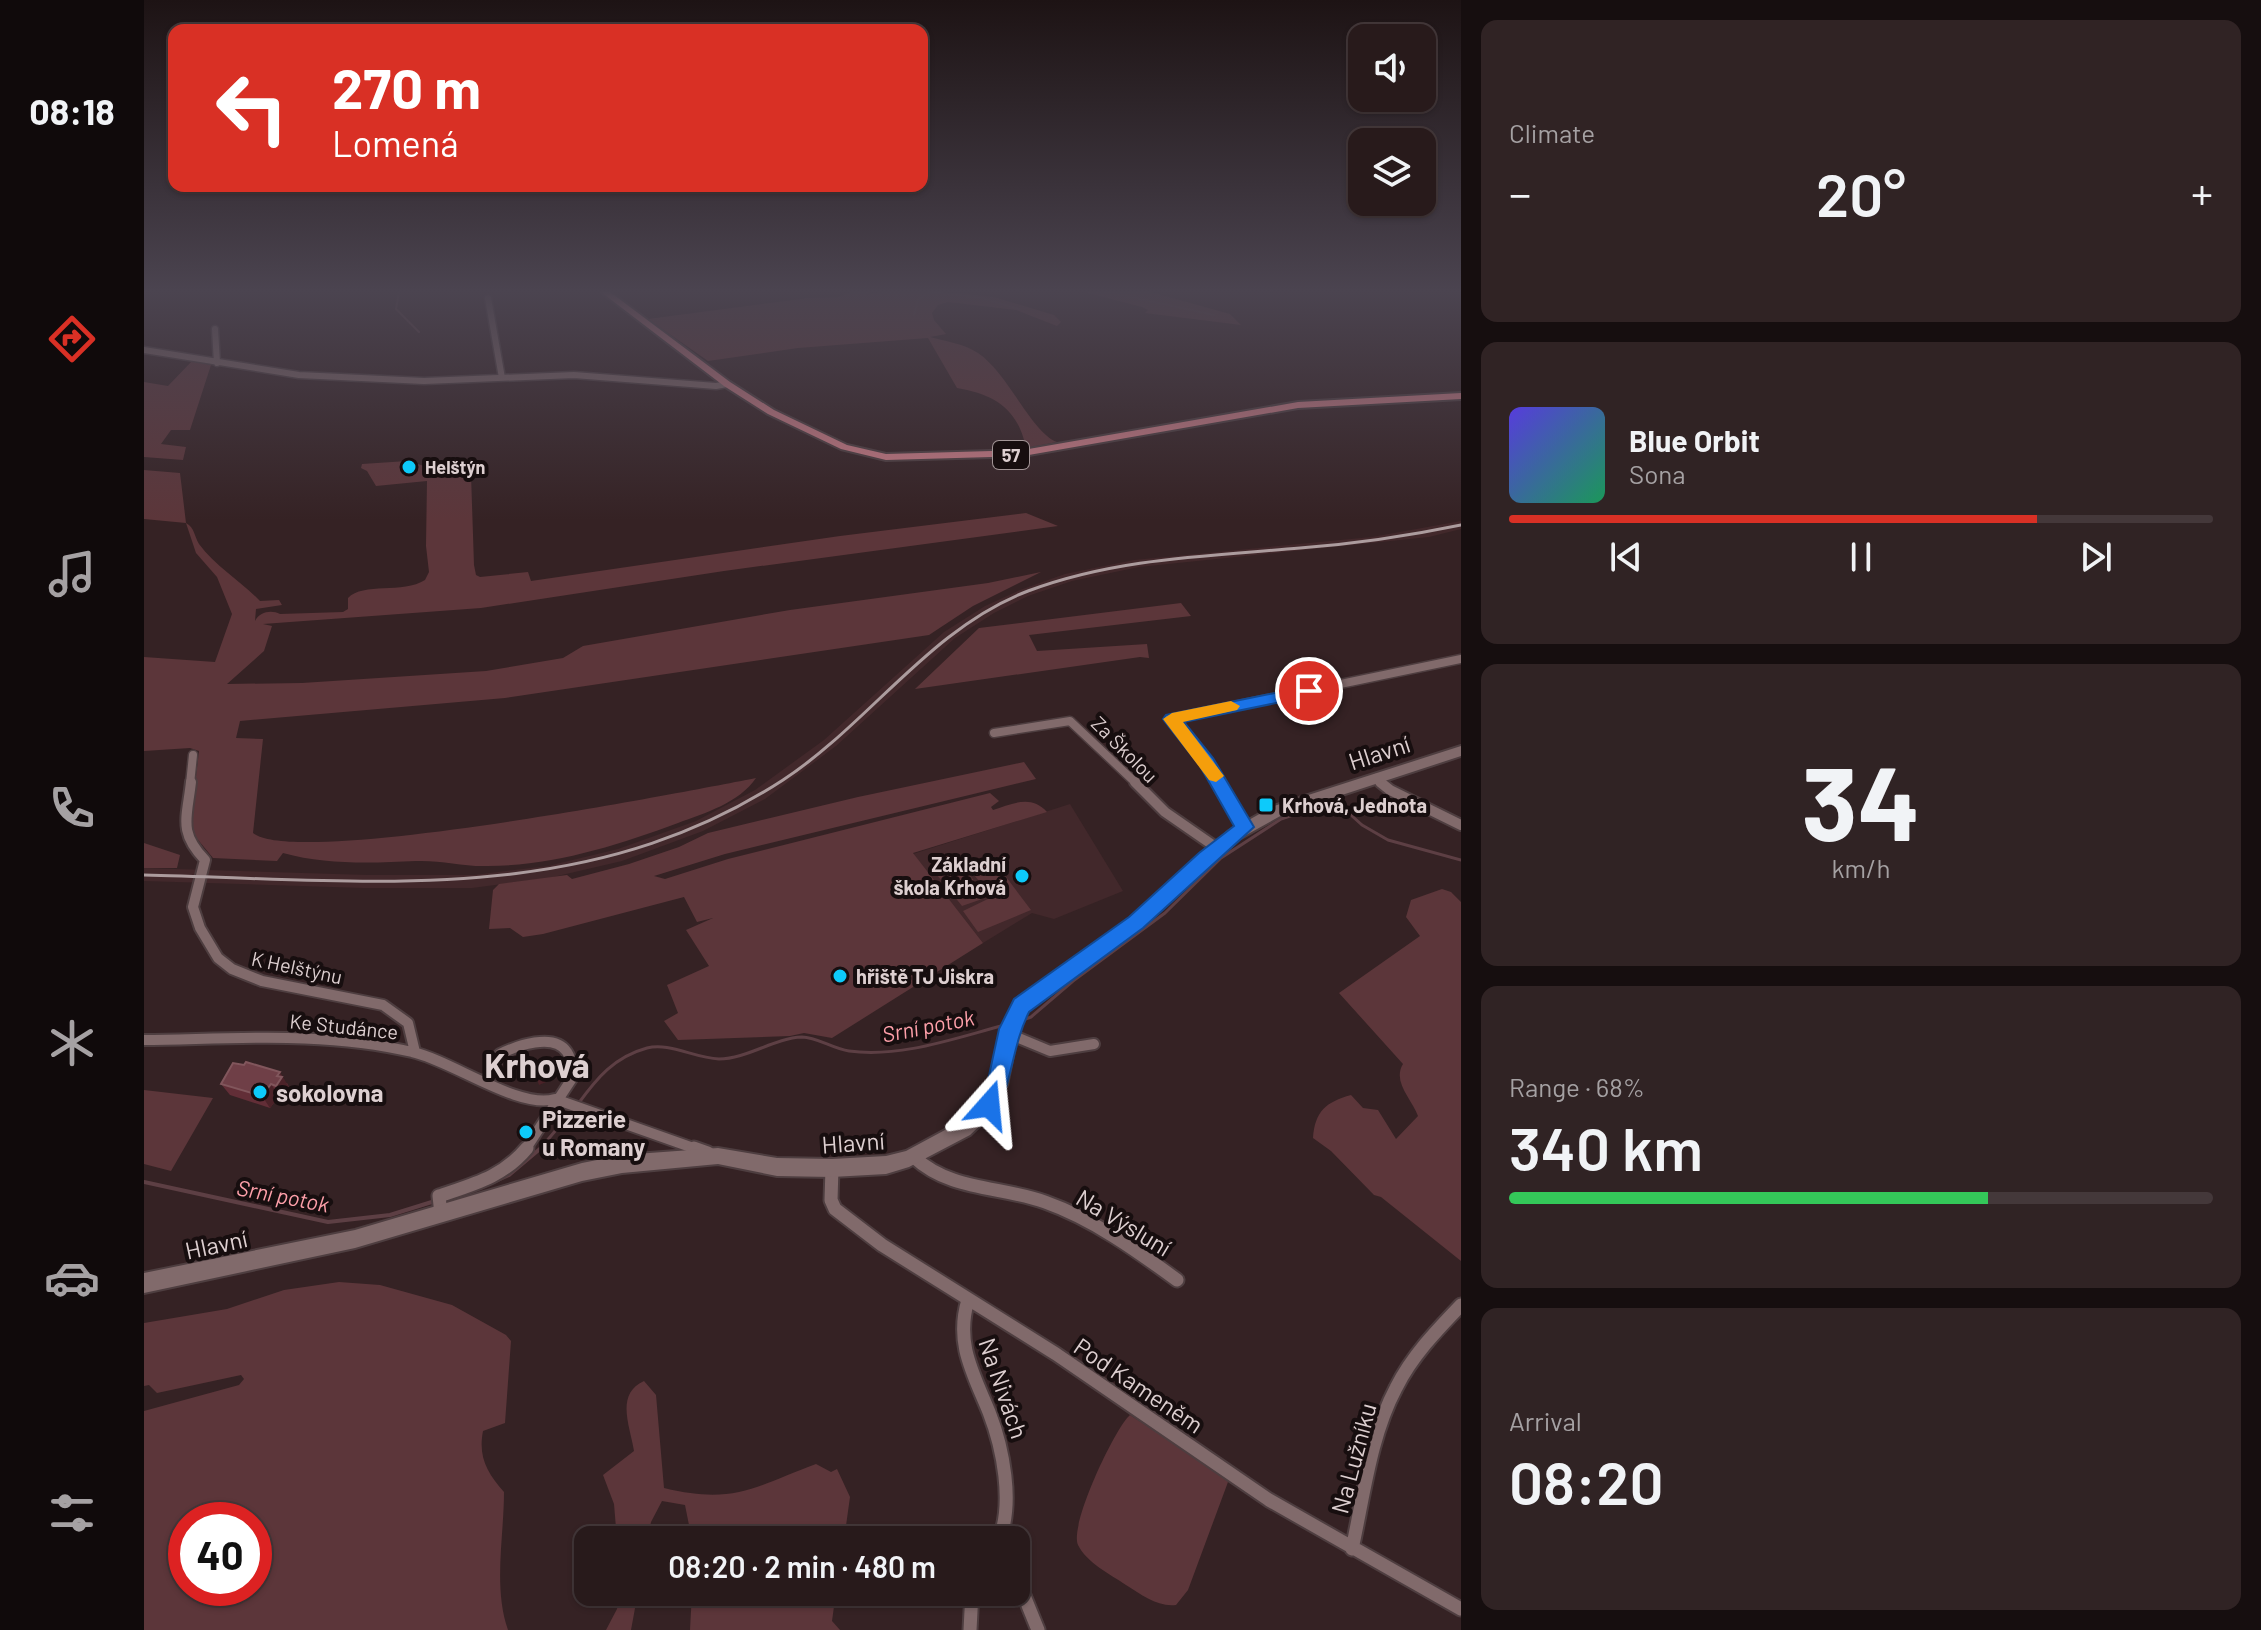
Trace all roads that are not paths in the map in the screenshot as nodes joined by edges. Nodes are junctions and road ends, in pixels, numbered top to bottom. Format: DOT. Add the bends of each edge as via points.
graph roads {
  1 [pos="252,368"];
  2 [pos="500,368"];
  3 [pos="706,368"];
  4 [pos="502,378"];
  5 [pos="727,384"];
  6 [pos="1461,396"];
  7 [pos="1461,659"];
  8 [pos="994,733"];
  9 [pos="1461,751"];
  10 [pos="193,755"];
  11 [pos="1376,778"];
  12 [pos="1461,825"];
  13 [pos="1245,827"];
  14 [pos="1217,848"];
  15 [pos="1011,1025"];
  16 [pos="144,1040"];
  17 [pos="1094,1044"];
  18 [pos="415,1052"];
  19 [pos="487,1080"];
  20 [pos="561,1101"];
  21 [pos="718,1156"];
  22 [pos="914,1157"];
  23 [pos="832,1168"];
  24 [pos="440,1206"];
  25 [pos="1177,1280"];
  26 [pos="144,1283"];
  27 [pos="968,1300"];
  28 [pos="1461,1305"];
  29 [pos="1002,1526"];
  30 [pos="1352,1549"];
  31 [pos="971,1606"];
  32 [pos="1028,1606"];
  33 [pos="1461,1609"];
  34 [pos="970,1630"];
  35 [pos="1038,1630"];
  1 -- 4 [label="street" via="424,381"];
  2 -- 4 [label="street"];
  3 -- 5 [label="main road, 57"];
  4 -- 5 [label="street" via="574,375"];
  5 -- 6 [label="main road, 57" via="844,447 908,458 1044,451 1316,403"];
  7 -- 13 [label="street" via="1172,719 1207,762"];
  8 -- 14 [label="street, Za Školou" via="1070,721 1165,812"];
  9 -- 11 [label="street, Hlavní"];
  10 -- 18 [label="street, K Helštýnu" via="186,832 205,860 193,907 218,958 262,981 383,1005 408,1023"];
  11 -- 12 [label="street"];
  11 -- 13 [label="street, Hlavní" via="1279,810"];
  13 -- 14 [label="street, Hlavní"];
  14 -- 15 [label="street, Hlavní" via="1149,912 1031,997"];
  15 -- 17 [label="street" via="1047,1052"];
  15 -- 22 [label="street, Hlavní" via="996,1092 985,1111"];
  16 -- 18 [label="street, Ke Studánce" via="329,1038"];
  18 -- 19 [label="street, Ke Studánce"];
  19 -- 20 [label="street, Ke Studánce" via="532,1101"];
  19 -- 20 [label="street" via="507,1050 562,1045 573,1077"];
  20 -- 21 [label="street, Ke Studánce"];
  20 -- 24 [label="street" via="515,1163"];
  21 -- 23 [label="street, Hlavní" via="777,1167"];
  21 -- 24 [label="street, Hlavní" via="603,1167"];
  22 -- 23 [label="street, Hlavní" via="886,1165"];
  22 -- 25 [label="street, Na Výsluní" via="929,1172 1043,1202 1089,1221"];
  23 -- 27 [label="street, Pod Kameněm" via="831,1200 838,1213"];
  24 -- 26 [label="street, Hlavní" via="355,1239"];
  27 -- 29 [label="street, Na Nivách" via="961,1340 995,1428 1003,1465"];
  27 -- 30 [label="street, Pod Kameněm" via="1269,1500"];
  28 -- 30 [label="street, Na Lužníku" via="1396,1387 1382,1421"];
  30 -- 33 [label="street, Pod Kameněm"];
  31 -- 34 [label="street"];
  32 -- 35 [label="street"];
}
